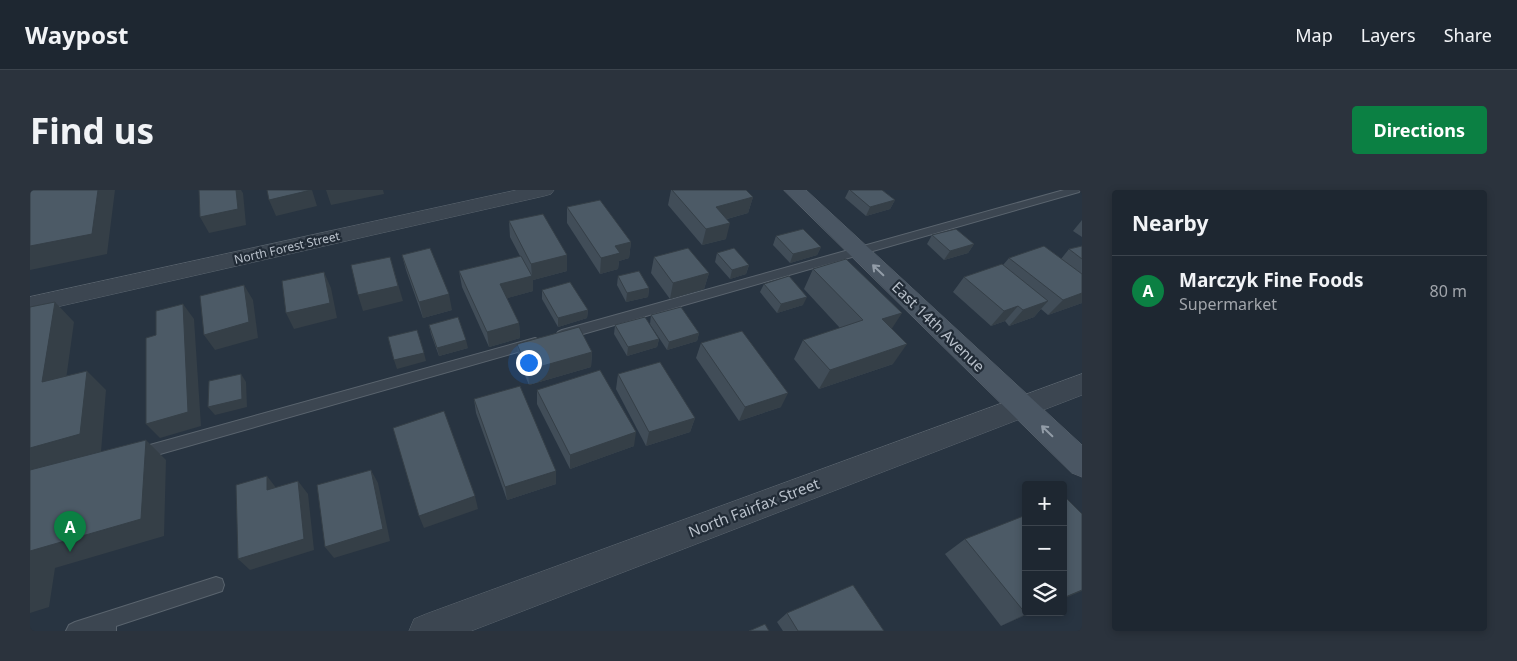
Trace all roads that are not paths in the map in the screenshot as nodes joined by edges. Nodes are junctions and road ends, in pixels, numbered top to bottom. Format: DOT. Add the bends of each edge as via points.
graph roads {
  1 [pos="544,190"];
  2 [pos="794,190"];
  3 [pos="1075,190"];
  4 [pos="858,251"];
  5 [pos="30,306"];
  6 [pos="1082,384"];
  7 [pos="1022,407"];
  8 [pos="125,458"];
  9 [pos="1082,464"];
  10 [pos="216,585"];
  11 [pos="107,626"];
  12 [pos="75,631"];
  13 [pos="426,631"];
  1 -- 5 [label="street, North Forest Street"];
  2 -- 4 [label="main road, East 14th Avenue"];
  3 -- 4 [label="lane"];
  7 -- 4 [label="main road, East 14th Avenue, one-way"];
  4 -- 8 [label="lane"];
  6 -- 7 [label="street, North Fairfax Street"];
  9 -- 7 [label="main road, East 14th Avenue, one-way"];
  7 -- 13 [label="street, North Fairfax Street"];
  10 -- 11 [label="lane"];
  11 -- 12 [label="lane"];
}
